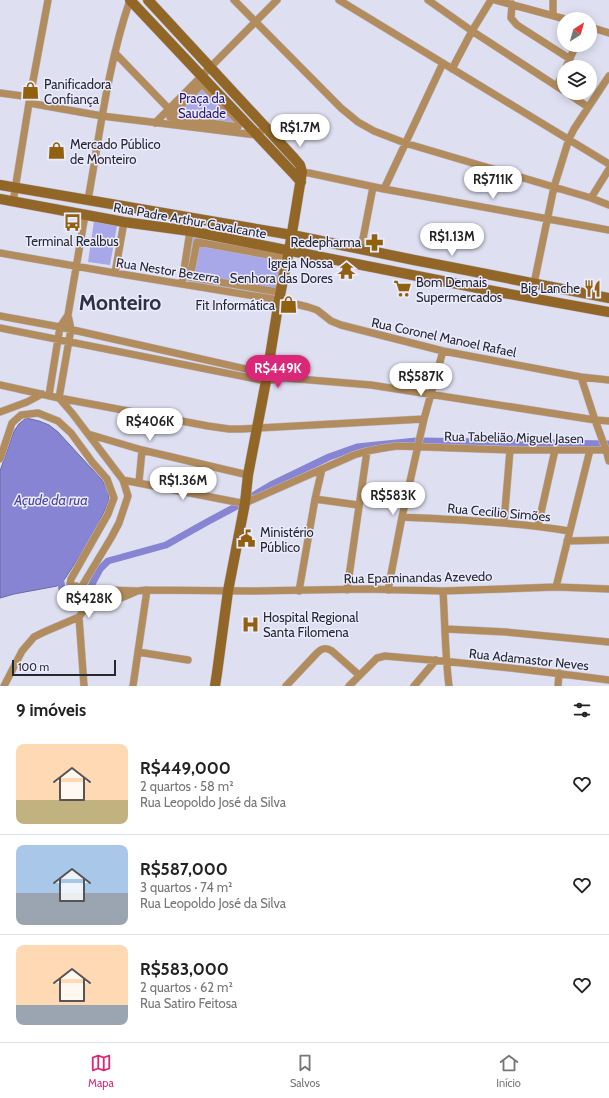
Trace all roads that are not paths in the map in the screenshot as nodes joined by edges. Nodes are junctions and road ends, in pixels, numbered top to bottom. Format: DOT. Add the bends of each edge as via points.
graph roads {
  1 [pos="48,0"];
  2 [pos="130,0"];
  3 [pos="148,0"];
  4 [pos="234,0"];
  5 [pos="277,0"];
  6 [pos="339,0"];
  7 [pos="428,0"];
  8 [pos="491,0"];
  9 [pos="495,0"];
  10 [pos="553,0"];
  11 [pos="512,4"];
  12 [pos="553,15"];
  13 [pos="557,16"];
  14 [pos="256,22"];
  15 [pos="597,29"];
  16 [pos="472,30"];
  17 [pos="609,33"];
  18 [pos="573,52"];
  19 [pos="115,53"];
  20 [pos="570,59"];
  21 [pos="443,63"];
  22 [pos="210,67"];
  23 [pos="452,69"];
  24 [pos="202,76"];
  25 [pos="609,76"];
  26 [pos="557,86"];
  27 [pos="0,93"];
  28 [pos="29,100"];
  29 [pos="578,100"];
  30 [pos="588,107"];
  31 [pos="169,110"];
  32 [pos="102,116"];
  33 [pos="155,123"];
  34 [pos="238,127"];
  35 [pos="265,127"];
  36 [pos="257,135"];
  37 [pos="569,139"];
  38 [pos="405,143"];
  39 [pos="609,164"];
  40 [pos="609,169"];
  41 [pos="298,172"];
  42 [pos="0,185"];
  43 [pos="373,187"];
  44 [pos="554,187"];
  45 [pos="15,188"];
  46 [pos="384,189"];
  47 [pos="591,198"];
  48 [pos="0,199"];
  49 [pos="88,200"];
  50 [pos="13,202"];
  51 [pos="609,205"];
  52 [pos="85,214"];
  53 [pos="547,219"];
  54 [pos="124,222"];
  55 [pos="609,230"];
  56 [pos="190,231"];
  57 [pos="292,235"];
  58 [pos="361,249"];
  59 [pos="289,251"];
  60 [pos="0,253"];
  61 [pos="414,260"];
  62 [pos="76,267"];
  63 [pos="455,268"];
  64 [pos="115,274"];
  65 [pos="412,275"];
  66 [pos="495,276"];
  67 [pos="453,283"];
  68 [pos="534,283"];
  69 [pos="182,284"];
  70 [pos="493,291"];
  71 [pos="578,291"];
  72 [pos="279,296"];
  73 [pos="531,298"];
  74 [pos="609,298"];
  75 [pos="576,306"];
  76 [pos="609,312"];
  77 [pos="68,315"];
  78 [pos="0,316"];
  79 [pos="60,327"];
  80 [pos="0,328"];
  81 [pos="71,329"];
  82 [pos="58,340"];
  83 [pos="122,341"];
  84 [pos="69,342"];
  85 [pos="443,351"];
  86 [pos="120,352"];
  87 [pos="267,377"];
  88 [pos="581,377"];
  89 [pos="609,380"];
  90 [pos="0,385"];
  91 [pos="431,394"];
  92 [pos="45,395"];
  93 [pos="60,398"];
  94 [pos="0,412"];
  95 [pos="424,419"];
  96 [pos="595,420"];
  97 [pos="609,421"];
  98 [pos="258,428"];
  99 [pos="88,434"];
  100 [pos="418,447"];
  101 [pos="142,450"];
  102 [pos="510,450"];
  103 [pos="555,450"];
  104 [pos="590,450"];
  105 [pos="608,450"];
  106 [pos="366,451"];
  107 [pos="0,459"];
  108 [pos="609,461"];
  109 [pos="322,469"];
  110 [pos="248,475"];
  111 [pos="123,480"];
  112 [pos="139,482"];
  113 [pos="316,499"];
  114 [pos="245,503"];
  115 [pos="358,505"];
  116 [pos="402,517"];
  117 [pos="504,522"];
  118 [pos="538,526"];
  119 [pos="569,531"];
  120 [pos="609,540"];
  121 [pos="567,541"];
  122 [pos="76,586"];
  123 [pos="556,587"];
  124 [pos="609,589"];
  125 [pos="147,590"];
  126 [pos="347,590"];
  127 [pos="388,590"];
  128 [pos="443,590"];
  129 [pos="228,591"];
  130 [pos="300,591"];
  131 [pos="137,592"];
  132 [pos="96,604"];
  133 [pos="87,606"];
  134 [pos="79,617"];
  135 [pos="446,629"];
  136 [pos="609,642"];
  137 [pos="138,652"];
  138 [pos="188,660"];
  139 [pos="436,660"];
  140 [pos="446,662"];
  141 [pos="559,673"];
  142 [pos="359,675"];
  143 [pos="609,680"];
  144 [pos="4,686"];
  145 [pos="84,686"];
  146 [pos="133,686"];
  147 [pos="214,686"];
  148 [pos="286,686"];
  149 [pos="349,686"];
  150 [pos="414,686"];
  151 [pos="449,686"];
  152 [pos="558,686"];
  1 -- 28 [label="street"];
  2 -- 19 [label="street"];
  2 -- 24 [label="main road"];
  3 -- 22 [label="main road"];
  4 -- 14 [label="street"];
  5 -- 14 [label="street"];
  6 -- 21 [label="street"];
  7 -- 16 [label="street"];
  8 -- 16 [label="street"];
  9 -- 11 [label="street"];
  10 -- 12 [label="street"];
  11 -- 12 [label="street"];
  11 -- 20 [label="street" via="511,18 516,25"];
  12 -- 13 [label="street"];
  14 -- 22 [label="street"];
  14 -- 38 [label="street" via="358,122 374,132"];
  15 -- 17 [label="street"];
  16 -- 23 [label="street"];
  16 -- 26 [label="street"];
  18 -- 20 [label="street"];
  19 -- 31 [label="street"];
  19 -- 32 [label="street"];
  21 -- 23 [label="street"];
  21 -- 38 [label="street"];
  22 -- 24 [label="street"];
  22 -- 35 [label="main road"];
  23 -- 37 [label="street"];
  24 -- 31 [label="street"];
  24 -- 36 [label="main road"];
  25 -- 30 [label="street"];
  27 -- 28 [label="street"];
  28 -- 32 [label="street"];
  28 -- 45 [label="street"];
  29 -- 30 [label="street"];
  30 -- 37 [label="street"];
  31 -- 33 [label="street"];
  32 -- 33 [label="street"];
  32 -- 49 [label="street"];
  33 -- 36 [label="street"];
  34 -- 34 [label="street" via="223,125 170,117 202,84 239,122"];
  35 -- 36 [label="street"];
  35 -- 41 [label="main road" via="300,165"];
  36 -- 41 [label="main road"];
  37 -- 39 [label="street"];
  37 -- 44 [label="street"];
  38 -- 44 [label="street"];
  38 -- 46 [label="street"];
  40 -- 47 [label="street"];
  41 -- 43 [label="street"];
  41 -- 57 [label="main road" via="301,182"];
  42 -- 45 [label="main road, Rua Padre Arthur Cavalcante"];
  43 -- 46 [label="street"];
  43 -- 58 [label="street"];
  44 -- 47 [label="street"];
  44 -- 53 [label="street"];
  45 -- 49 [label="main road, Rua Padre Arthur Cavalcante"];
  45 -- 50 [label="street"];
  46 -- 53 [label="street"];
  47 -- 51 [label="street"];
  48 -- 50 [label="main road, Rua Padre Arthur Cavalcante"];
  49 -- 57 [label="main road, Rua Padre Arthur Cavalcante"];
  50 -- 52 [label="main road, Rua Padre Arthur Cavalcante"];
  52 -- 54 [label="main road, Rua Padre Arthur Cavalcante"];
  52 -- 62 [label="street"];
  53 -- 55 [label="street"];
  53 -- 68 [label="street"];
  54 -- 56 [label="main road, Rua Padre Arthur Cavalcante"];
  54 -- 64 [label="street"];
  56 -- 59 [label="main road, Rua Padre Arthur Cavalcante"];
  56 -- 69 [label="street"];
  57 -- 58 [label="main road, Rua Padre Arthur Cavalcante"];
  57 -- 59 [label="main road"];
  58 -- 61 [label="main road, Rua Padre Arthur Cavalcante"];
  59 -- 65 [label="main road, Rua Padre Arthur Cavalcante"];
  59 -- 72 [label="main road"];
  60 -- 62 [label="street, Rua Nestor Bezerra"];
  61 -- 63 [label="main road, Rua Padre Arthur Cavalcante"];
  61 -- 65 [label="main road"];
  62 -- 64 [label="street, Rua Nestor Bezerra"];
  62 -- 77 [label="street"];
  63 -- 66 [label="main road, Rua Padre Arthur Cavalcante"];
  63 -- 67 [label="main road"];
  64 -- 69 [label="street, Rua Nestor Bezerra"];
  65 -- 67 [label="main road, Rua Padre Arthur Cavalcante"];
  66 -- 68 [label="main road, Rua Padre Arthur Cavalcante"];
  66 -- 70 [label="main road"];
  67 -- 70 [label="main road, Rua Padre Arthur Cavalcante"];
  68 -- 71 [label="main road, Rua Padre Arthur Cavalcante"];
  68 -- 73 [label="street"];
  69 -- 72 [label="street, Rua Nestor Bezerra"];
  70 -- 73 [label="main road, Rua Padre Arthur Cavalcante"];
  71 -- 74 [label="main road, Rua Padre Arthur Cavalcante"];
  71 -- 75 [label="main road"];
  72 -- 72 [label="street" via="190,277 197,242 285,258"];
  72 -- 85 [label="street, Rua Coronel Manoel Rafael" via="317,310 341,325"];
  72 -- 87 [label="main road"];
  73 -- 75 [label="main road, Rua Padre Arthur Cavalcante"];
  75 -- 76 [label="main road, Rua Padre Arthur Cavalcante"];
  77 -- 79 [label="street"];
  77 -- 81 [label="street"];
  78 -- 79 [label="street"];
  79 -- 81 [label="street"];
  79 -- 82 [label="street"];
  80 -- 82 [label="street"];
  81 -- 83 [label="street"];
  81 -- 84 [label="street"];
  82 -- 84 [label="street"];
  82 -- 92 [label="street"];
  83 -- 86 [label="street"];
  83 -- 87 [label="street"];
  84 -- 86 [label="street"];
  84 -- 93 [label="street"];
  85 -- 88 [label="street, Rua Coronel Manoel Rafael"];
  85 -- 91 [label="street"];
  86 -- 87 [label="street"];
  87 -- 91 [label="street" via="371,385"];
  87 -- 98 [label="main road"];
  88 -- 89 [label="street, Rua Coronel Manoel Rafael"];
  88 -- 96 [label="street"];
  90 -- 92 [label="street"];
  91 -- 95 [label="street"];
  91 -- 96 [label="street"];
  92 -- 93 [label="street"];
  92 -- 94 [label="street"];
  93 -- 98 [label="street" via="208,426 229,429"];
  93 -- 99 [label="street"];
  95 -- 98 [label="street"];
  95 -- 100 [label="street"];
  96 -- 97 [label="street"];
  96 -- 105 [label="street"];
  98 -- 110 [label="main road"];
  99 -- 101 [label="street"];
  99 -- 111 [label="street"];
  100 -- 102 [label="street, Rua Tabelião Miguel Jasen"];
  100 -- 106 [label="street, Rua Tabelião Miguel Jasen" via="397,446"];
  100 -- 116 [label="street"];
  101 -- 110 [label="street"];
  101 -- 112 [label="street"];
  102 -- 103 [label="street, Rua Tabelião Miguel Jasen"];
  102 -- 117 [label="street"];
  103 -- 104 [label="street, Rua Tabelião Miguel Jasen"];
  103 -- 118 [label="street"];
  104 -- 105 [label="street, Rua Tabelião Miguel Jasen"];
  104 -- 119 [label="street"];
  105 -- 108 [label="street"];
  106 -- 109 [label="street, Rua Tabelião Miguel Jasen"];
  106 -- 115 [label="street"];
  107 -- 122 [label="street" via="12,423 21,415 38,414 58,420 107,479 114,498 108,514 71,579 71,586"];
  109 -- 113 [label="street"];
  109 -- 114 [label="street, Rua Tabelião Miguel Jasen"];
  110 -- 114 [label="main road"];
  111 -- 112 [label="street"];
  111 -- 133 [label="street" via="128,496 119,523 82,586"];
  112 -- 114 [label="street"];
  113 -- 115 [label="street"];
  113 -- 130 [label="street"];
  114 -- 129 [label="main road"];
  115 -- 126 [label="street"];
  116 -- 117 [label="street, Rua Cecilio Simões"];
  116 -- 127 [label="street"];
  117 -- 118 [label="street, Rua Cecilio Simões"];
  118 -- 119 [label="street, Rua Cecilio Simões"];
  119 -- 121 [label="street"];
  120 -- 121 [label="street"];
  121 -- 123 [label="street"];
  123 -- 124 [label="street, Rua Epaminandas Azevedo"];
  123 -- 128 [label="street, Rua Epaminandas Azevedo"];
  125 -- 129 [label="street, Rua Epaminandas Azevedo"];
  125 -- 131 [label="street, Rua Epaminandas Azevedo"];
  125 -- 137 [label="street"];
  126 -- 127 [label="street, Rua Epaminandas Azevedo"];
  126 -- 130 [label="street, Rua Epaminandas Azevedo"];
  127 -- 128 [label="street, Rua Epaminandas Azevedo"];
  128 -- 135 [label="street"];
  129 -- 130 [label="street, Rua Epaminandas Azevedo"];
  129 -- 147 [label="main road"];
  131 -- 132 [label="street" via="122,599"];
  131 -- 132 [label="street" via="106,590 100,594"];
  132 -- 133 [label="street"];
  133 -- 134 [label="street"];
  134 -- 144 [label="street" via="34,637 22,651"];
  134 -- 145 [label="street"];
  135 -- 136 [label="street"];
  135 -- 140 [label="street"];
  137 -- 138 [label="street"];
  137 -- 146 [label="street"];
  139 -- 140 [label="street, Rua Adamastor Neves"];
  139 -- 142 [label="street, Rua Adamastor Neves" via="381,657"];
  139 -- 150 [label="street"];
  140 -- 141 [label="street, Rua Adamastor Neves"];
  140 -- 151 [label="street"];
  141 -- 143 [label="street, Rua Adamastor Neves"];
  141 -- 152 [label="street"];
  142 -- 148 [label="street" via="328,648 317,653"];
  142 -- 149 [label="street, Rua Adamastor Neves"];
}
